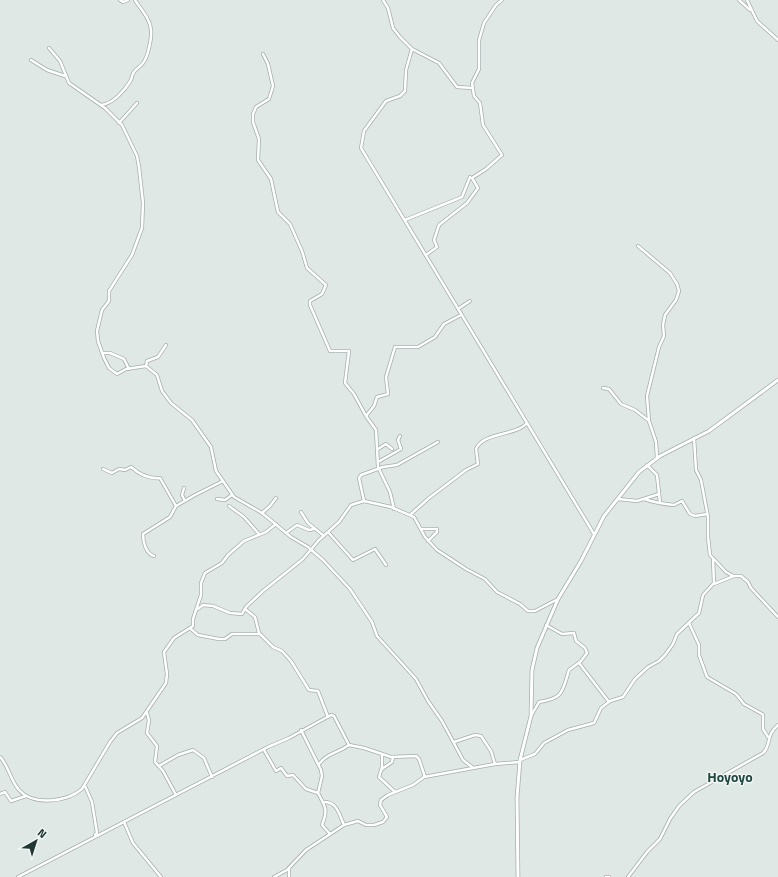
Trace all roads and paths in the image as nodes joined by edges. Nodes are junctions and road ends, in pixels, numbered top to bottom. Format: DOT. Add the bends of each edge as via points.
graph roads {
  1 [pos="120,0"];
  2 [pos="128,0"];
  3 [pos="135,0"];
  4 [pos="383,0"];
  5 [pos="502,0"];
  6 [pos="739,0"];
  7 [pos="747,0"];
  8 [pos="752,12"];
  9 [pos="778,40"];
  10 [pos="49,48"];
  11 [pos="412,49"];
  12 [pos="262,54"];
  13 [pos="31,60"];
  14 [pos="65,76"];
  15 [pos="472,88"];
  16 [pos="137,103"];
  17 [pos="100,105"];
  18 [pos="119,123"];
  19 [pos="470,177"];
  20 [pos="405,220"];
  21 [pos="638,246"];
  22 [pos="426,256"];
  23 [pos="470,301"];
  24 [pos="458,309"];
  25 [pos="461,315"];
  26 [pos="166,345"];
  27 [pos="102,353"];
  28 [pos="146,366"];
  29 [pos="129,369"];
  30 [pos="778,380"];
  31 [pos="603,388"];
  32 [pos="366,416"];
  33 [pos="649,421"];
  34 [pos="527,423"];
  35 [pos="400,436"];
  36 [pos="694,438"];
  37 [pos="438,442"];
  38 [pos="378,449"];
  39 [pos="392,450"];
  40 [pos="659,457"];
  41 [pos="378,463"];
  42 [pos="647,465"];
  43 [pos="379,468"];
  44 [pos="103,469"];
  45 [pos="224,482"];
  46 [pos="184,488"];
  47 [pos="659,494"];
  48 [pos="232,495"];
  49 [pos="276,498"];
  50 [pos="217,499"];
  51 [pos="617,499"];
  52 [pos="644,499"];
  53 [pos="185,501"];
  54 [pos="364,501"];
  55 [pos="660,503"];
  56 [pos="176,506"];
  57 [pos="229,506"];
  58 [pos="394,509"];
  59 [pos="301,512"];
  60 [pos="262,513"];
  61 [pos="707,514"];
  62 [pos="410,515"];
  63 [pos="276,524"];
  64 [pos="314,529"];
  65 [pos="421,529"];
  66 [pos="328,532"];
  67 [pos="286,533"];
  68 [pos="259,534"];
  69 [pos="594,534"];
  70 [pos="324,536"];
  71 [pos="428,541"];
  72 [pos="312,550"];
  73 [pos="154,556"];
  74 [pos="713,559"];
  75 [pos="386,565"];
  76 [pos="734,576"];
  77 [pos="713,584"];
  78 [pos="558,598"];
  79 [pos="198,609"];
  80 [pos="245,609"];
  81 [pos="778,617"];
  82 [pos="689,623"];
  83 [pos="546,626"];
  84 [pos="192,629"];
  85 [pos="260,634"];
  86 [pos="579,663"];
  87 [pos="609,702"];
  88 [pos="147,713"];
  89 [pos="531,716"];
  90 [pos="328,717"];
  91 [pos="778,725"];
  92 [pos="301,730"];
  93 [pos="768,737"];
  94 [pos="454,742"];
  95 [pos="349,746"];
  96 [pos="264,750"];
  97 [pos="382,754"];
  98 [pos="393,757"];
  99 [pos="0,758"];
  100 [pos="520,761"];
  101 [pos="319,764"];
  102 [pos="495,764"];
  103 [pos="159,766"];
  104 [pos="472,767"];
  105 [pos="382,769"];
  106 [pos="212,777"];
  107 [pos="426,777"];
  108 [pos="85,786"];
  109 [pos="395,792"];
  110 [pos="0,794"];
  111 [pos="318,794"];
  112 [pos="176,795"];
  113 [pos="26,796"];
  114 [pos="324,802"];
  115 [pos="124,822"];
  116 [pos="344,825"];
  117 [pos="97,834"];
  118 [pos="330,834"];
  119 [pos="289,868"];
  120 [pos="18,877"];
  121 [pos="161,877"];
  122 [pos="274,877"];
  123 [pos="289,877"];
  124 [pos="518,877"];
  125 [pos="606,877"];
  126 [pos="609,877"];
  127 [pos="628,877"];
  1 -- 2 [label="street"];
  3 -- 17 [label="street" via="151,29 146,57 118,96 108,104"];
  4 -- 11 [label="street" via="388,8 393,28"];
  5 -- 15 [label="street" via="484,23 479,40 480,66 472,81"];
  6 -- 8 [label="street"];
  7 -- 8 [label="street"];
  8 -- 9 [label="street" via="761,26"];
  10 -- 14 [label="street" via="60,61"];
  11 -- 15 [label="street" via="439,63 457,87"];
  11 -- 20 [label="street" via="406,70 405,91 402,95 386,100 364,131 361,147"];
  12 -- 32 [label="street" via="268,64 273,86 269,99 256,108 253,114 259,139 258,160 271,179 278,212 290,224 307,268 326,285 322,294 310,301 310,305 330,351 349,351 345,383"];
  13 -- 14 [label="street" via="47,70"];
  14 -- 17 [label="street" via="70,84"];
  15 -- 22 [label="street" via="480,104 483,125 502,155 472,178 478,188 476,192 467,203 437,226 434,240 436,248"];
  16 -- 18 [label="street"];
  17 -- 18 [label="street"];
  18 -- 27 [label="street" via="127,132 138,161 143,203 142,225 132,255 111,288 108,302 101,314 97,331"];
  19 -- 20 [label="street" via="462,197"];
  20 -- 22 [label="street"];
  21 -- 33 [label="street" via="670,273 679,291 665,315 664,336 647,393"];
  22 -- 24 [label="street"];
  23 -- 24 [label="street"];
  24 -- 25 [label="street"];
  25 -- 32 [label="street" via="445,323 435,337 418,347 395,347 386,377 388,394 377,397"];
  25 -- 34 [label="street"];
  26 -- 28 [label="street" via="161,354 147,362"];
  27 -- 29 [label="street" via="124,359"];
  27 -- 29 [label="street" via="109,368 117,374"];
  28 -- 29 [label="street"];
  28 -- 45 [label="street" via="157,375 163,393 192,420 211,447 216,471"];
  30 -- 36 [label="street" via="714,428"];
  31 -- 33 [label="street" via="609,389 621,404 636,410"];
  32 -- 38 [label="street" via="376,430"];
  33 -- 40 [label="street"];
  34 -- 62 [label="street" via="481,442 476,449 478,464 466,470"];
  34 -- 69 [label="street"];
  35 -- 41 [label="street" via="400,450"];
  36 -- 40 [label="street"];
  36 -- 61 [label="street" via="696,470 701,480"];
  37 -- 43 [label="street" via="397,465"];
  38 -- 39 [label="street" via="386,444"];
  38 -- 41 [label="street"];
  40 -- 42 [label="street"];
  41 -- 43 [label="street"];
  42 -- 47 [label="street" via="656,475"];
  42 -- 51 [label="street" via="631,480"];
  43 -- 54 [label="street" via="360,476"];
  43 -- 58 [label="street" via="390,492"];
  44 -- 56 [label="street" via="112,473 119,468 125,470 131,467 144,476 160,478"];
  45 -- 48 [label="street"];
  45 -- 53 [label="street"];
  46 -- 53 [label="street" via="182,495"];
  47 -- 52 [label="street"];
  47 -- 55 [label="street"];
  48 -- 50 [label="street" via="226,500"];
  48 -- 60 [label="street" via="236,500"];
  49 -- 60 [label="street"];
  51 -- 52 [label="street"];
  51 -- 69 [label="street"];
  52 -- 55 [label="street"];
  53 -- 56 [label="street"];
  54 -- 58 [label="street"];
  54 -- 66 [label="street" via="351,505"];
  55 -- 61 [label="street" via="674,505 682,501 690,514"];
  56 -- 73 [label="street" via="170,518 143,534 146,548"];
  57 -- 68 [label="street" via="244,517"];
  58 -- 62 [label="street"];
  59 -- 64 [label="street"];
  60 -- 63 [label="street"];
  61 -- 74 [label="street" via="708,538"];
  62 -- 65 [label="street"];
  63 -- 67 [label="street"];
  63 -- 68 [label="street"];
  64 -- 67 [label="street" via="309,530 297,525"];
  64 -- 70 [label="street"];
  65 -- 71 [label="street"];
  65 -- 71 [label="street" via="437,529"];
  66 -- 70 [label="street"];
  66 -- 75 [label="street" via="353,560 375,549"];
  67 -- 72 [label="street"];
  68 -- 79 [label="street" via="242,542 222,563 204,573 200,583"];
  69 -- 78 [label="street"];
  70 -- 72 [label="street"];
  71 -- 78 [label="street" via="445,557 482,576 497,592 528,611 536,611"];
  72 -- 80 [label="street"];
  72 -- 94 [label="street" via="353,593 372,622 379,639 416,679"];
  74 -- 76 [label="street"];
  74 -- 77 [label="street"];
  76 -- 77 [label="street"];
  76 -- 81 [label="street" via="740,576 748,582"];
  77 -- 82 [label="street" via="703,595 699,613"];
  78 -- 83 [label="street"];
  79 -- 80 [label="street" via="203,604 212,605 241,615"];
  79 -- 84 [label="street"];
  80 -- 85 [label="street" via="255,617 256,628"];
  82 -- 87 [label="street" via="677,634 673,644 661,659 635,679 623,697"];
  82 -- 93 [label="street" via="699,645 705,674 710,680 736,694 744,704 762,714 762,729"];
  83 -- 86 [label="street" via="562,634 575,634 576,641 587,651"];
  83 -- 89 [label="street" via="532,670"];
  84 -- 85 [label="street" via="198,635 219,639 225,639 232,634"];
  84 -- 88 [label="street" via="174,638 165,650 163,656 167,680"];
  85 -- 90 [label="street" via="288,657 300,672 309,690 318,691"];
  86 -- 87 [label="street"];
  86 -- 89 [label="street" via="569,670 564,690 551,700 538,702"];
  87 -- 100 [label="street" via="599,710 594,724 568,730 544,743 535,754"];
  88 -- 103 [label="street" via="147,733 157,746 155,762"];
  88 -- 108 [label="street" via="137,723 117,733"];
  89 -- 100 [label="street"];
  90 -- 92 [label="street"];
  90 -- 95 [label="street" via="334,716"];
  91 -- 93 [label="street"];
  92 -- 96 [label="street"];
  92 -- 101 [label="street"];
  93 -- 127 [label="street" via="767,748 763,753 694,792 681,804 660,839 646,852"];
  94 -- 102 [label="street" via="474,735 481,736 491,751"];
  94 -- 104 [label="street" via="463,760"];
  95 -- 97 [label="street"];
  95 -- 101 [label="street" via="328,754"];
  96 -- 106 [label="street"];
  96 -- 111 [label="street" via="276,771 281,768 287,776 293,776 306,789"];
  97 -- 98 [label="street"];
  97 -- 105 [label="street"];
  98 -- 105 [label="street" via="392,762"];
  98 -- 107 [label="street" via="416,756"];
  99 -- 113 [label="street" via="7,766 17,788"];
  100 -- 102 [label="street"];
  100 -- 124 [label="street" via="516,819"];
  101 -- 111 [label="street" via="322,776"];
  102 -- 104 [label="street"];
  103 -- 106 [label="street" via="192,750 204,758"];
  103 -- 112 [label="street"];
  104 -- 107 [label="street"];
  105 -- 109 [label="street" via="380,779"];
  106 -- 112 [label="street"];
  107 -- 109 [label="street"];
  108 -- 113 [label="street" via="76,794 56,800 40,801"];
  108 -- 117 [label="street" via="92,802"];
  109 -- 116 [label="street" via="386,795 380,801 387,816 383,822 370,825 358,821"];
  110 -- 113 [label="street" via="5,792 11,801"];
  111 -- 114 [label="street"];
  112 -- 115 [label="street"];
  114 -- 116 [label="street" via="335,806"];
  114 -- 118 [label="street" via="326,813 322,825"];
  115 -- 117 [label="street"];
  115 -- 121 [label="street" via="133,843"];
  116 -- 118 [label="street"];
  117 -- 120 [label="street"];
  118 -- 119 [label="street" via="306,850"];
  119 -- 122 [label="street"];
  119 -- 123 [label="street"];
  125 -- 126 [label="street"];
}
